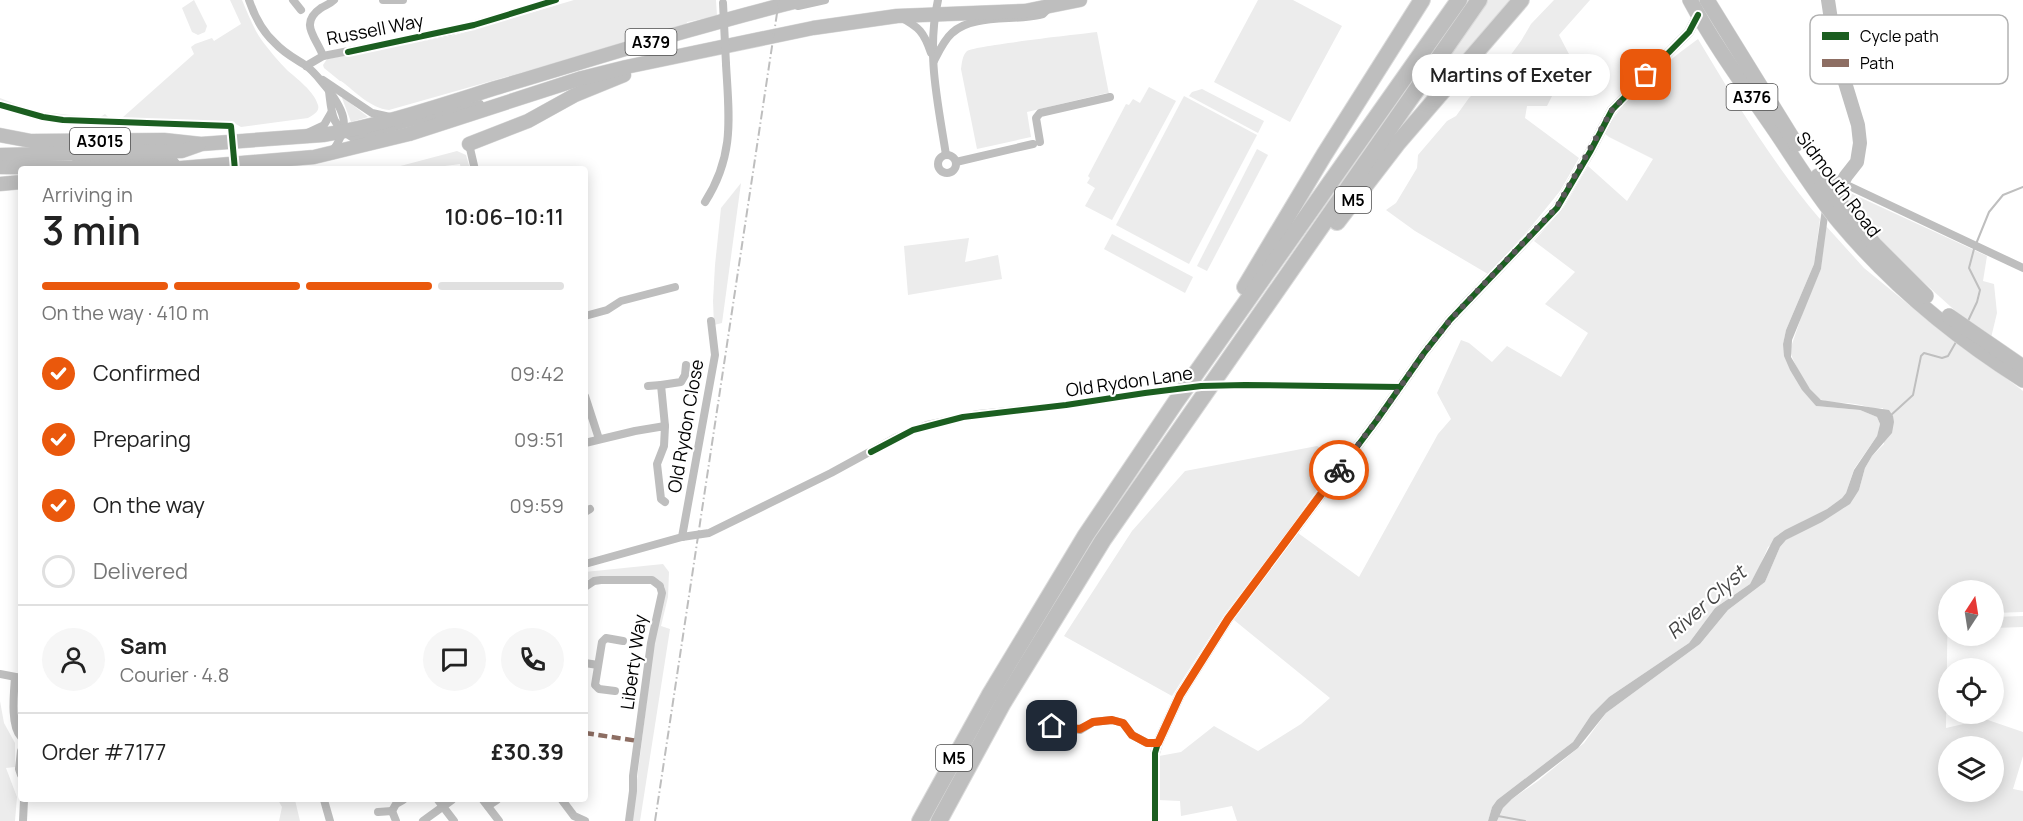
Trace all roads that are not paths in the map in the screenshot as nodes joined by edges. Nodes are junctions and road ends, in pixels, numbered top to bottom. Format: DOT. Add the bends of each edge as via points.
graph roads {
  1 [pos="249,0"];
  2 [pos="292,0"];
  3 [pos="334,0"];
  4 [pos="383,0"];
  5 [pos="403,0"];
  6 [pos="556,0"];
  7 [pos="802,0"];
  8 [pos="825,0"];
  9 [pos="1080,0"];
  10 [pos="1422,0"];
  11 [pos="1459,0"];
  12 [pos="1479,0"];
  13 [pos="1521,0"];
  14 [pos="1690,0"];
  15 [pos="1707,0"];
  16 [pos="722,1"];
  17 [pos="785,4"];
  18 [pos="937,4"];
  19 [pos="1050,7"];
  20 [pos="301,10"];
  21 [pos="1698,15"];
  22 [pos="897,16"];
  23 [pos="1689,32"];
  24 [pos="1711,36"];
  25 [pos="323,56"];
  26 [pos="663,60"];
  27 [pos="933,62"];
  28 [pos="306,66"];
  29 [pos="318,77"];
  30 [pos="329,91"];
  31 [pos="1110,97"];
  32 [pos="515,100"];
  33 [pos="331,113"];
  34 [pos="396,118"];
  35 [pos="343,132"];
  36 [pos="0,135"];
  37 [pos="299,137"];
  38 [pos="201,144"];
  39 [pos="469,144"];
  40 [pos="331,153"];
  41 [pos="0,155"];
  42 [pos="946,155"];
  43 [pos="956,162"];
  44 [pos="176,165"];
  45 [pos="201,166"];
  46 [pos="235,166"];
  47 [pos="474,166"];
  48 [pos="0,167"];
  49 [pos="18,167"];
  50 [pos="18,182"];
  51 [pos="0,184"];
  52 [pos="1824,184"];
  53 [pos="705,202"];
  54 [pos="2023,268"];
  55 [pos="675,287"];
  56 [pos="588,314"];
  57 [pos="711,321"];
  58 [pos="1966,335"];
  59 [pos="686,364"];
  60 [pos="2023,367"];
  61 [pos="2023,380"];
  62 [pos="661,385"];
  63 [pos="648,386"];
  64 [pos="1400,387"];
  65 [pos="1175,404"];
  66 [pos="588,405"];
  67 [pos="1194,408"];
  68 [pos="665,426"];
  69 [pos="600,439"];
  70 [pos="588,443"];
  71 [pos="665,502"];
  72 [pos="682,537"];
  73 [pos="588,563"];
  74 [pos="588,585"];
  75 [pos="623,640"];
  76 [pos="588,663"];
  77 [pos="598,665"];
  78 [pos="0,674"];
  79 [pos="18,677"];
  80 [pos="615,691"];
  81 [pos="1052,726"];
  82 [pos="18,733"];
  83 [pos="1158,743"];
  84 [pos="24,802"];
  85 [pos="325,802"];
  86 [pos="399,802"];
  87 [pos="564,802"];
  88 [pos="441,803"];
  89 [pos="486,803"];
  90 [pos="378,812"];
  91 [pos="392,812"];
  92 [pos="23,821"];
  93 [pos="330,821"];
  94 [pos="396,821"];
  95 [pos="423,821"];
  96 [pos="454,821"];
  97 [pos="499,821"];
  98 [pos="585,821"];
  99 [pos="629,821"];
  100 [pos="920,821"];
  101 [pos="939,821"];
  102 [pos="1155,821"];
  1 -- 28 [label="street" via="267,35"];
  2 -- 20 [label="street"];
  3 -- 25 [label="street" via="320,9 311,22 311,34"];
  4 -- 5 [label="street"];
  6 -- 25 [label="street, Russell Way" via="452,31"];
  7 -- 17 [label="main road, A379"];
  8 -- 17 [label="street" via="799,6"];
  9 -- 19 [label="main road, A379"];
  10 -- 65 [label="highway, M5" via="1185,380"];
  11 -- 65 [label="highway, M5"];
  12 -- 67 [label="highway, M5"];
  13 -- 67 [label="highway, M5" via="1364,186 1249,346"];
  14 -- 21 [label="highway, Sidmouth Road / A376"];
  15 -- 52 [label="highway, Sidmouth Road / A376"];
  16 -- 53 [label="street, bridge" via="729,127 726,153"];
  17 -- 34 [label="main road, A379"];
  18 -- 19 [label="main road, A379" via="1025,11"];
  18 -- 22 [label="main road, A379"];
  18 -- 27 [label="street"];
  19 -- 27 [label="street" via="1039,15 980,20 960,26 949,35"];
  21 -- 23 [label="street"];
  21 -- 24 [label="highway, Sidmouth Road / A376"];
  22 -- 26 [label="main road, A379" via="813,28"];
  22 -- 27 [label="street" via="917,26"];
  23 -- 24 [label="street" via="1698,30"];
  23 -- 64 [label="street" via="1612,110 1557,207 1450,320"];
  24 -- 52 [label="highway, Sidmouth Road / A376"];
  25 -- 28 [label="street, Russell Way"];
  26 -- 32 [label="main road, A379" via="582,78"];
  26 -- 39 [label="main road, A379"];
  27 -- 42 [label="street"];
  28 -- 29 [label="street"];
  29 -- 30 [label="street"];
  29 -- 34 [label="street" via="372,113"];
  30 -- 33 [label="street"];
  30 -- 35 [label="street" via="340,106 345,122"];
  31 -- 43 [label="street" via="1040,114 1036,118 1036,143"];
  32 -- 35 [label="street" via="493,101 353,138"];
  32 -- 40 [label="main road, A379" via="409,134"];
  33 -- 35 [label="street"];
  33 -- 37 [label="street" via="324,125"];
  34 -- 35 [label="main road, A379"];
  35 -- 37 [label="main road, A379"];
  35 -- 40 [label="street"];
  36 -- 38 [label="main road, A3015" via="31,141 164,140"];
  37 -- 38 [label="main road, A379"];
  38 -- 44 [label="main road, A379"];
  39 -- 47 [label="street"];
  40 -- 46 [label="main road, A379"];
  41 -- 44 [label="main road, A379"];
  42 -- 43 [label="street"];
  42 -- 43 [label="street" via="938,164 942,172 951,173"];
  44 -- 45 [label="main road, A379"];
  48 -- 49 [label="main road, A379"];
  50 -- 51 [label="main road"];
  52 -- 54 [label="street" via="1852,187"];
  52 -- 58 [label="highway, Sidmouth Road / A376" via="1842,216 1902,288"];
  55 -- 56 [label="street"];
  57 -- 72 [label="street, Old Rydon Close" via="715,355"];
  58 -- 60 [label="highway, Sidmouth Road / A376"];
  58 -- 61 [label="highway, Sidmouth Road / A376"];
  59 -- 62 [label="street" via="681,382"];
  62 -- 63 [label="street"];
  62 -- 68 [label="street"];
  64 -- 72 [label="street, Old Rydon Lane, bridge" via="1201,386 963,417 895,438 709,533"];
  64 -- 83 [label="street" via="1228,619 1180,695"];
  65 -- 100 [label="highway, M5" via="1086,535 988,696"];
  66 -- 69 [label="street"];
  67 -- 101 [label="highway, M5" via="1103,540 1003,703"];
  68 -- 69 [label="street"];
  68 -- 71 [label="street" via="664,446 657,464 661,500"];
  69 -- 70 [label="street"];
  72 -- 73 [label="street, Old Rydon Lane"];
  74 -- 99 [label="street, Liberty Way" via="601,580 652,580 662,593 651,643"];
  75 -- 77 [label="street" via="606,638"];
  76 -- 77 [label="street"];
  77 -- 80 [label="street" via="596,687"];
  78 -- 79 [label="street"];
  79 -- 82 [label="street" via="14,723"];
  81 -- 83 [label="street" via="1080,729 1093,722 1112,720 1123,723 1132,735 1147,743"];
  83 -- 102 [label="street"];
  84 -- 92 [label="street"];
  85 -- 93 [label="street"];
  86 -- 91 [label="street"];
  87 -- 98 [label="street" via="574,816"];
  88 -- 95 [label="street"];
  88 -- 96 [label="street"];
  89 -- 97 [label="street"];
  90 -- 91 [label="street"];
  91 -- 94 [label="street"];
}
